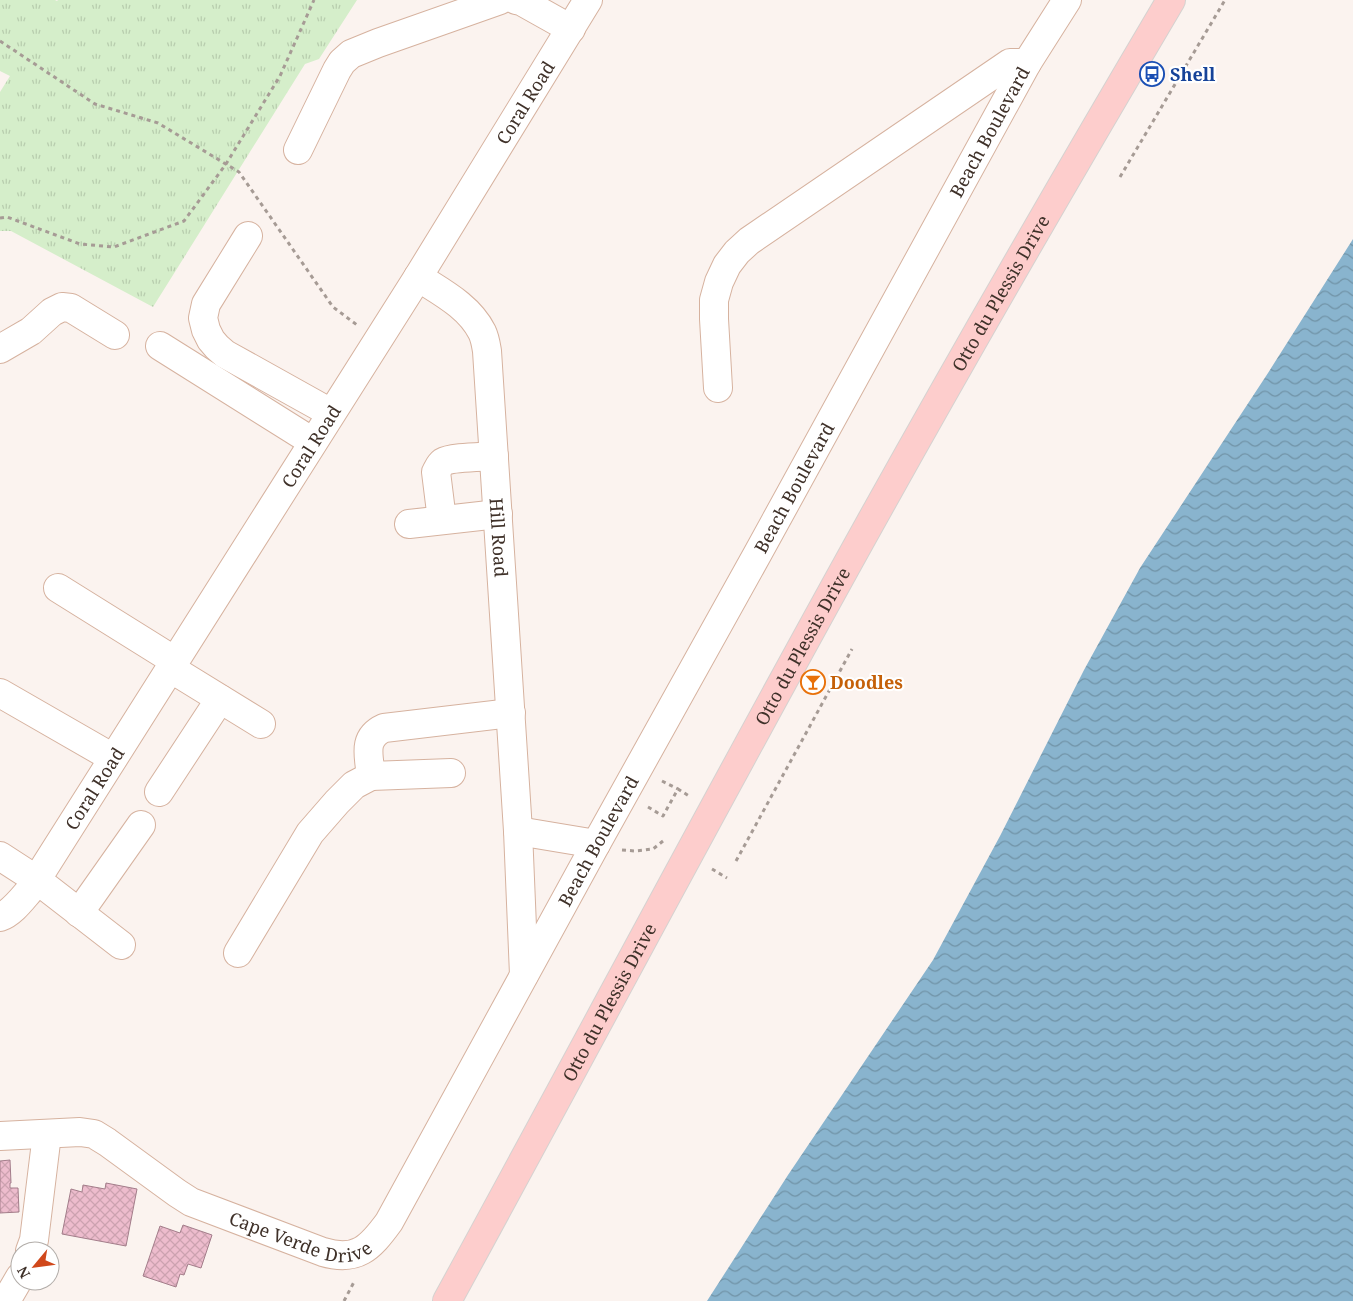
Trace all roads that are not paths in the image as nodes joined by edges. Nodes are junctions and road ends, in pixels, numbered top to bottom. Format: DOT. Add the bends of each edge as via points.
graph roads {
  1 [pos="500,0"];
  2 [pos="516,0"];
  3 [pos="588,0"];
  4 [pos="1067,0"];
  5 [pos="1171,0"];
  6 [pos="571,29"];
  7 [pos="1027,62"];
  8 [pos="298,150"];
  9 [pos="248,236"];
  10 [pos="418,277"];
  11 [pos="115,335"];
  12 [pos="160,346"];
  13 [pos="0,349"];
  14 [pos="718,388"];
  15 [pos="331,413"];
  16 [pos="312,442"];
  17 [pos="494,456"];
  18 [pos="498,514"];
  19 [pos="442,520"];
  20 [pos="409,524"];
  21 [pos="58,588"];
  22 [pos="173,664"];
  23 [pos="0,693"];
  24 [pos="220,699"];
  25 [pos="511,713"];
  26 [pos="261,724"];
  27 [pos="113,758"];
  28 [pos="451,773"];
  29 [pos="371,776"];
  30 [pos="159,792"];
  31 [pos="141,825"];
  32 [pos="518,831"];
  33 [pos="596,844"];
  34 [pos="0,856"];
  35 [pos="33,885"];
  36 [pos="79,913"];
  37 [pos="0,917"];
  38 [pos="121,945"];
  39 [pos="238,953"];
  40 [pos="524,975"];
  41 [pos="47,1134"];
  42 [pos="0,1136"];
  43 [pos="34,1241"];
  44 [pos="448,1301"];
  1 -- 8 [label="street" via="351,54 337,70"];
  2 -- 6 [label="street"];
  3 -- 6 [label="street, Coral Road"];
  4 -- 7 [label="street, Beach Boulevard"];
  5 -- 44 [label="main road, Otto du Plessis Drive" via="868,527"];
  6 -- 10 [label="street, Coral Road"];
  7 -- 14 [label="street" via="1010,63 737,252 727,265 714,300"];
  7 -- 33 [label="street, Beach Boulevard"];
  9 -- 15 [label="street" via="206,304 203,318 206,330 225,354"];
  10 -- 15 [label="street, Coral Road"];
  10 -- 17 [label="street, Hill Road" via="464,308 483,334"];
  11 -- 13 [label="street" via="71,308 62,307"];
  12 -- 16 [label="street"];
  15 -- 16 [label="street, Coral Road"];
  16 -- 22 [label="street, Coral Road"];
  17 -- 18 [label="street, Hill Road"];
  17 -- 19 [label="street" via="443,462 436,472"];
  18 -- 19 [label="street"];
  18 -- 25 [label="street, Hill Road"];
  19 -- 20 [label="street"];
  21 -- 22 [label="street"];
  22 -- 24 [label="street"];
  22 -- 27 [label="street, Coral Road"];
  23 -- 27 [label="street"];
  24 -- 26 [label="street"];
  24 -- 30 [label="street"];
  25 -- 29 [label="street" via="376,731 368,748"];
  25 -- 32 [label="street, Hill Road"];
  27 -- 35 [label="street, Coral Road"];
  28 -- 29 [label="street"];
  29 -- 39 [label="street" via="354,785 310,833"];
  31 -- 36 [label="street"];
  32 -- 33 [label="street"];
  32 -- 40 [label="street, Hill Road"];
  33 -- 40 [label="street, Beach Boulevard"];
  34 -- 35 [label="street"];
  35 -- 36 [label="street"];
  35 -- 37 [label="street, Coral Road" via="15,907"];
  36 -- 38 [label="street"];
  40 -- 41 [label="street, Cape Verde Drive" via="389,1222 377,1239 358,1253 336,1256 203,1207 177,1193 94,1134"];
  41 -- 42 [label="street, Cape Verde Drive"];
  41 -- 43 [label="street"];
}
